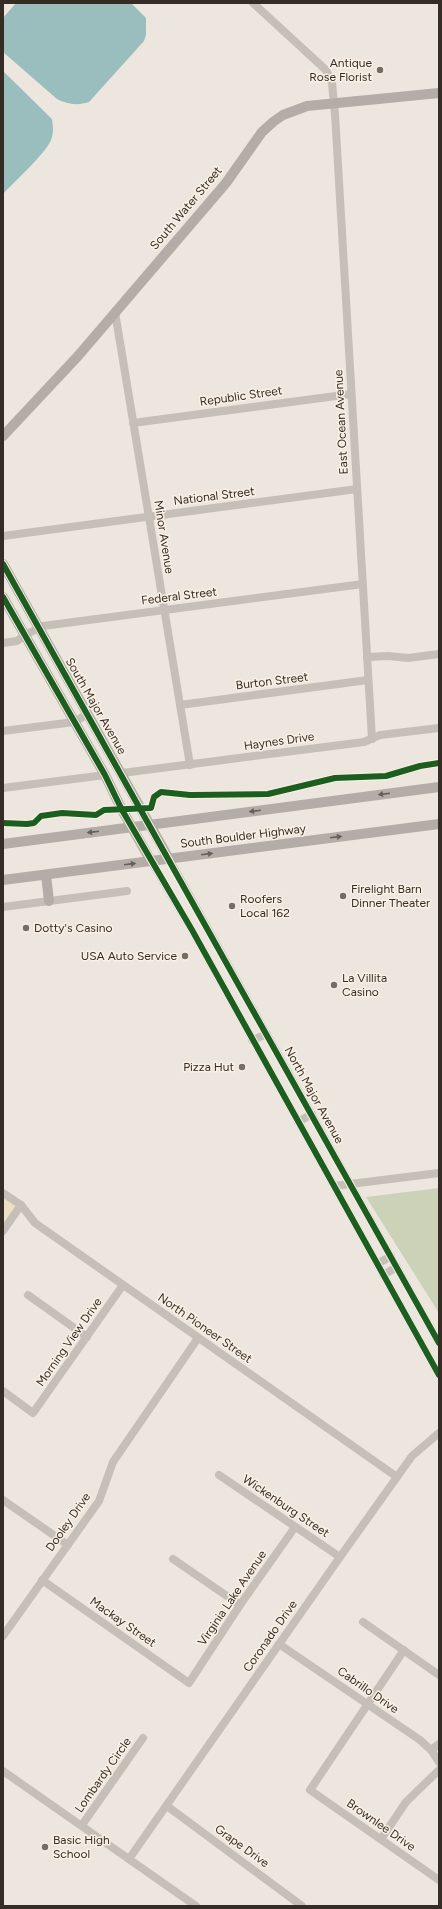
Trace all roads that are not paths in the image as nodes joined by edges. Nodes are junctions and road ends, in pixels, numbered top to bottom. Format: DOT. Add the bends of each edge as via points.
graph roads {
  1 [pos="252,3"];
  2 [pos="439,93"];
  3 [pos="334,103"];
  4 [pos="115,312"];
  5 [pos="351,394"];
  6 [pos="133,423"];
  7 [pos="3,436"];
  8 [pos="357,489"];
  9 [pos="149,516"];
  10 [pos="3,536"];
  11 [pos="3,564"];
  12 [pos="363,584"];
  13 [pos="3,597"];
  14 [pos="164,610"];
  15 [pos="39,628"];
  16 [pos="25,635"];
  17 [pos="3,643"];
  18 [pos="439,654"];
  19 [pos="367,657"];
  20 [pos="368,680"];
  21 [pos="180,705"];
  22 [pos="88,714"];
  23 [pos="74,722"];
  24 [pos="439,728"];
  25 [pos="3,731"];
  26 [pos="372,739"];
  27 [pos="190,765"];
  28 [pos="122,773"];
  29 [pos="105,775"];
  30 [pos="439,787"];
  31 [pos="3,788"];
  32 [pos="439,824"];
  33 [pos="148,825"];
  34 [pos="131,827"];
  35 [pos="3,844"];
  36 [pos="169,859"];
  37 [pos="151,861"];
  38 [pos="46,875"];
  39 [pos="3,880"];
  40 [pos="127,891"];
  41 [pos="49,901"];
  42 [pos="3,907"];
  43 [pos="267,1034"];
  44 [pos="252,1040"];
  45 [pos="312,1114"];
  46 [pos="298,1122"];
  47 [pos="439,1172"];
  48 [pos="351,1184"];
  49 [pos="334,1186"];
  50 [pos="3,1193"];
  51 [pos="21,1205"];
  52 [pos="3,1231"];
  53 [pos="391,1256"];
  54 [pos="377,1264"];
  55 [pos="397,1267"];
  56 [pos="383,1275"];
  57 [pos="123,1285"];
  58 [pos="28,1295"];
  59 [pos="87,1337"];
  60 [pos="198,1338"];
  61 [pos="439,1343"];
  62 [pos="439,1375"];
  63 [pos="3,1391"];
  64 [pos="439,1432"];
  65 [pos="219,1475"];
  66 [pos="397,1477"];
  67 [pos="3,1500"];
  68 [pos="295,1527"];
  69 [pos="68,1545"];
  70 [pos="340,1557"];
  71 [pos="173,1559"];
  72 [pos="42,1580"];
  73 [pos="240,1605"];
  74 [pos="363,1622"];
  75 [pos="3,1636"];
  76 [pos="279,1644"];
  77 [pos="404,1650"];
  78 [pos="439,1675"];
  79 [pos="189,1683"];
  80 [pos="367,1704"];
  81 [pos="143,1738"];
  82 [pos="439,1744"];
  83 [pos="431,1750"];
  84 [pos="439,1762"];
  85 [pos="439,1770"];
  86 [pos="3,1771"];
  87 [pos="167,1806"];
  88 [pos="82,1825"];
  89 [pos="381,1839"];
  90 [pos="130,1859"];
  91 [pos="439,1880"];
  92 [pos="196,1906"];
  93 [pos="302,1906"];
  1 -- 3 [label="street, East Ocean Avenue" via="326,70 332,83"];
  2 -- 3 [label="main road, South Water Street"];
  3 -- 4 [label="main road, South Water Street" via="297,109 283,115 262,132 226,183"];
  3 -- 5 [label="street, East Ocean Avenue"];
  4 -- 6 [label="street, Minor Avenue"];
  4 -- 7 [label="main road, South Water Street" via="78,356"];
  5 -- 6 [label="street, Republic Street"];
  5 -- 8 [label="street, East Ocean Avenue"];
  6 -- 9 [label="street, Minor Avenue"];
  8 -- 9 [label="street, National Street"];
  8 -- 12 [label="street, East Ocean Avenue"];
  9 -- 10 [label="street, National Street"];
  9 -- 14 [label="street, Minor Avenue"];
  11 -- 15 [label="main road, South Major Avenue"];
  12 -- 14 [label="street, Federal Street"];
  12 -- 19 [label="street, East Ocean Avenue"];
  13 -- 16 [label="main road"];
  14 -- 15 [label="street, Federal Street"];
  14 -- 21 [label="street, Minor Avenue"];
  15 -- 16 [label="street, Federal Street"];
  15 -- 22 [label="main road, South Major Avenue"];
  16 -- 17 [label="street, Federal Street" via="18,641"];
  16 -- 23 [label="main road"];
  18 -- 19 [label="street" via="408,658"];
  19 -- 20 [label="street, East Ocean Avenue"];
  20 -- 21 [label="street, Burton Street"];
  20 -- 26 [label="street, East Ocean Avenue"];
  21 -- 27 [label="street, Minor Avenue"];
  22 -- 23 [label="street"];
  22 -- 28 [label="main road, South Major Avenue"];
  23 -- 25 [label="street"];
  23 -- 29 [label="main road"];
  24 -- 26 [label="street, Haynes Drive" via="380,735"];
  26 -- 27 [label="street, Haynes Drive"];
  27 -- 28 [label="street, Haynes Drive"];
  28 -- 33 [label="main road, South Major Avenue"];
  29 -- 31 [label="street"];
  29 -- 34 [label="main road"];
  30 -- 33 [label="main road, South Boulder Highway, one-way"];
  36 -- 32 [label="main road, South Boulder Highway, one-way"];
  33 -- 34 [label="main road, South Boulder Highway"];
  33 -- 36 [label="main road, South Major Avenue"];
  34 -- 35 [label="main road, South Boulder Highway, one-way"];
  34 -- 37 [label="main road"];
  36 -- 37 [label="main road, South Boulder Highway"];
  36 -- 43 [label="street, North Major Avenue"];
  38 -- 37 [label="main road, South Boulder Highway, one-way"];
  37 -- 44 [label="street"];
  38 -- 39 [label="main road, South Boulder Highway"];
  38 -- 41 [label="main road"];
  40 -- 41 [label="street"];
  41 -- 42 [label="street"];
  43 -- 44 [label="street"];
  43 -- 45 [label="street, North Major Avenue"];
  44 -- 46 [label="street"];
  45 -- 46 [label="street"];
  45 -- 48 [label="street, North Major Avenue"];
  46 -- 49 [label="street"];
  47 -- 48 [label="street"];
  48 -- 49 [label="street"];
  48 -- 53 [label="street, North Major Avenue"];
  49 -- 54 [label="street"];
  50 -- 51 [label="street, North Pioneer Street"];
  51 -- 52 [label="street"];
  51 -- 57 [label="street, North Pioneer Street" via="35,1223"];
  53 -- 54 [label="street"];
  53 -- 55 [label="street, North Major Avenue"];
  54 -- 56 [label="street"];
  55 -- 56 [label="street"];
  55 -- 61 [label="street, North Major Avenue"];
  56 -- 62 [label="street"];
  57 -- 59 [label="street, Morning View Drive"];
  57 -- 60 [label="street, North Pioneer Street"];
  58 -- 59 [label="street"];
  59 -- 63 [label="street, Morning View Drive" via="33,1413"];
  60 -- 66 [label="street, North Pioneer Street"];
  60 -- 69 [label="street, Dooley Drive" via="113,1462 99,1501"];
  64 -- 66 [label="street, Coronado Drive" via="412,1456"];
  65 -- 68 [label="street, Wickenburg Street"];
  66 -- 70 [label="street, Coronado Drive"];
  67 -- 69 [label="street"];
  68 -- 70 [label="street, Wickenburg Street"];
  68 -- 73 [label="street, Virginia Lake Avenue"];
  69 -- 72 [label="street, Dooley Drive"];
  70 -- 76 [label="street, Coronado Drive"];
  71 -- 73 [label="street"];
  72 -- 75 [label="street, Dooley Drive"];
  72 -- 79 [label="street, Mackay Street"];
  73 -- 79 [label="street, Virginia Lake Avenue"];
  74 -- 77 [label="street"];
  76 -- 80 [label="street, Cabrillo Drive"];
  76 -- 87 [label="street, Coronado Drive"];
  77 -- 78 [label="street"];
  77 -- 80 [label="street"];
  80 -- 83 [label="street, Cabrillo Drive"];
  80 -- 89 [label="street, Brownlee Drive" via="310,1790"];
  81 -- 88 [label="street, Lombardy Circle"];
  82 -- 83 [label="street"];
  83 -- 84 [label="street, Cabrillo Drive"];
  85 -- 89 [label="street" via="406,1802"];
  86 -- 88 [label="street"];
  87 -- 90 [label="street, Coronado Drive"];
  87 -- 93 [label="street, Grape Drive"];
  88 -- 90 [label="street"];
  89 -- 91 [label="street, Brownlee Drive"];
  90 -- 92 [label="street"];
}
